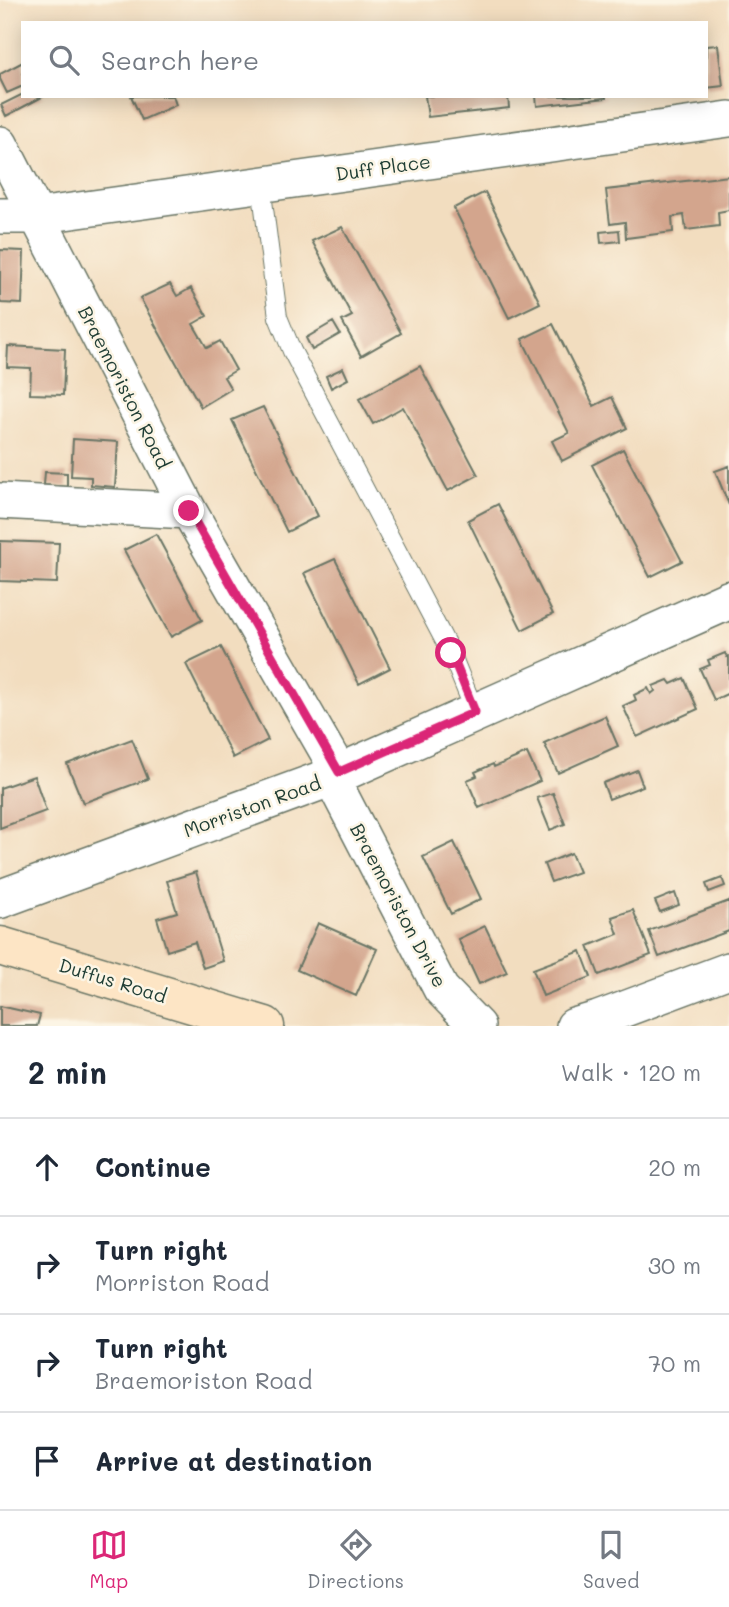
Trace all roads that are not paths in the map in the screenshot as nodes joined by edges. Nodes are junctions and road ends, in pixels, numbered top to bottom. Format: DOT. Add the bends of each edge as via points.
graph roads {
  1 [pos="729,119"];
  2 [pos="0,144"];
  3 [pos="261,184"];
  4 [pos="0,216"];
  5 [pos="36,216"];
  6 [pos="0,501"];
  7 [pos="189,511"];
  8 [pos="729,600"];
  9 [pos="475,712"];
  10 [pos="335,774"];
  11 [pos="0,899"];
  12 [pos="0,946"];
  13 [pos="729,970"];
  14 [pos="265,1026"];
  15 [pos="477,1026"];
  16 [pos="574,1026"];
  1 -- 3 [label="street, Duff Place"];
  2 -- 5 [label="street, Braemoriston Road"];
  3 -- 5 [label="street, Duff Place"];
  3 -- 9 [label="lane" via="278,317 451,653"];
  4 -- 5 [label="street, Duff Place"];
  5 -- 7 [label="street, Braemoriston Road"];
  6 -- 7 [label="street"];
  7 -- 10 [label="street, Braemoriston Road"];
  8 -- 9 [label="street, Morriston Road"];
  9 -- 10 [label="street, Morriston Road"];
  10 -- 11 [label="street, Morriston Road"];
  10 -- 15 [label="street, Braemoriston Drive" via="441,989"];
  12 -- 14 [label="main road, Duffus Road"];
  13 -- 16 [label="street"];
}
